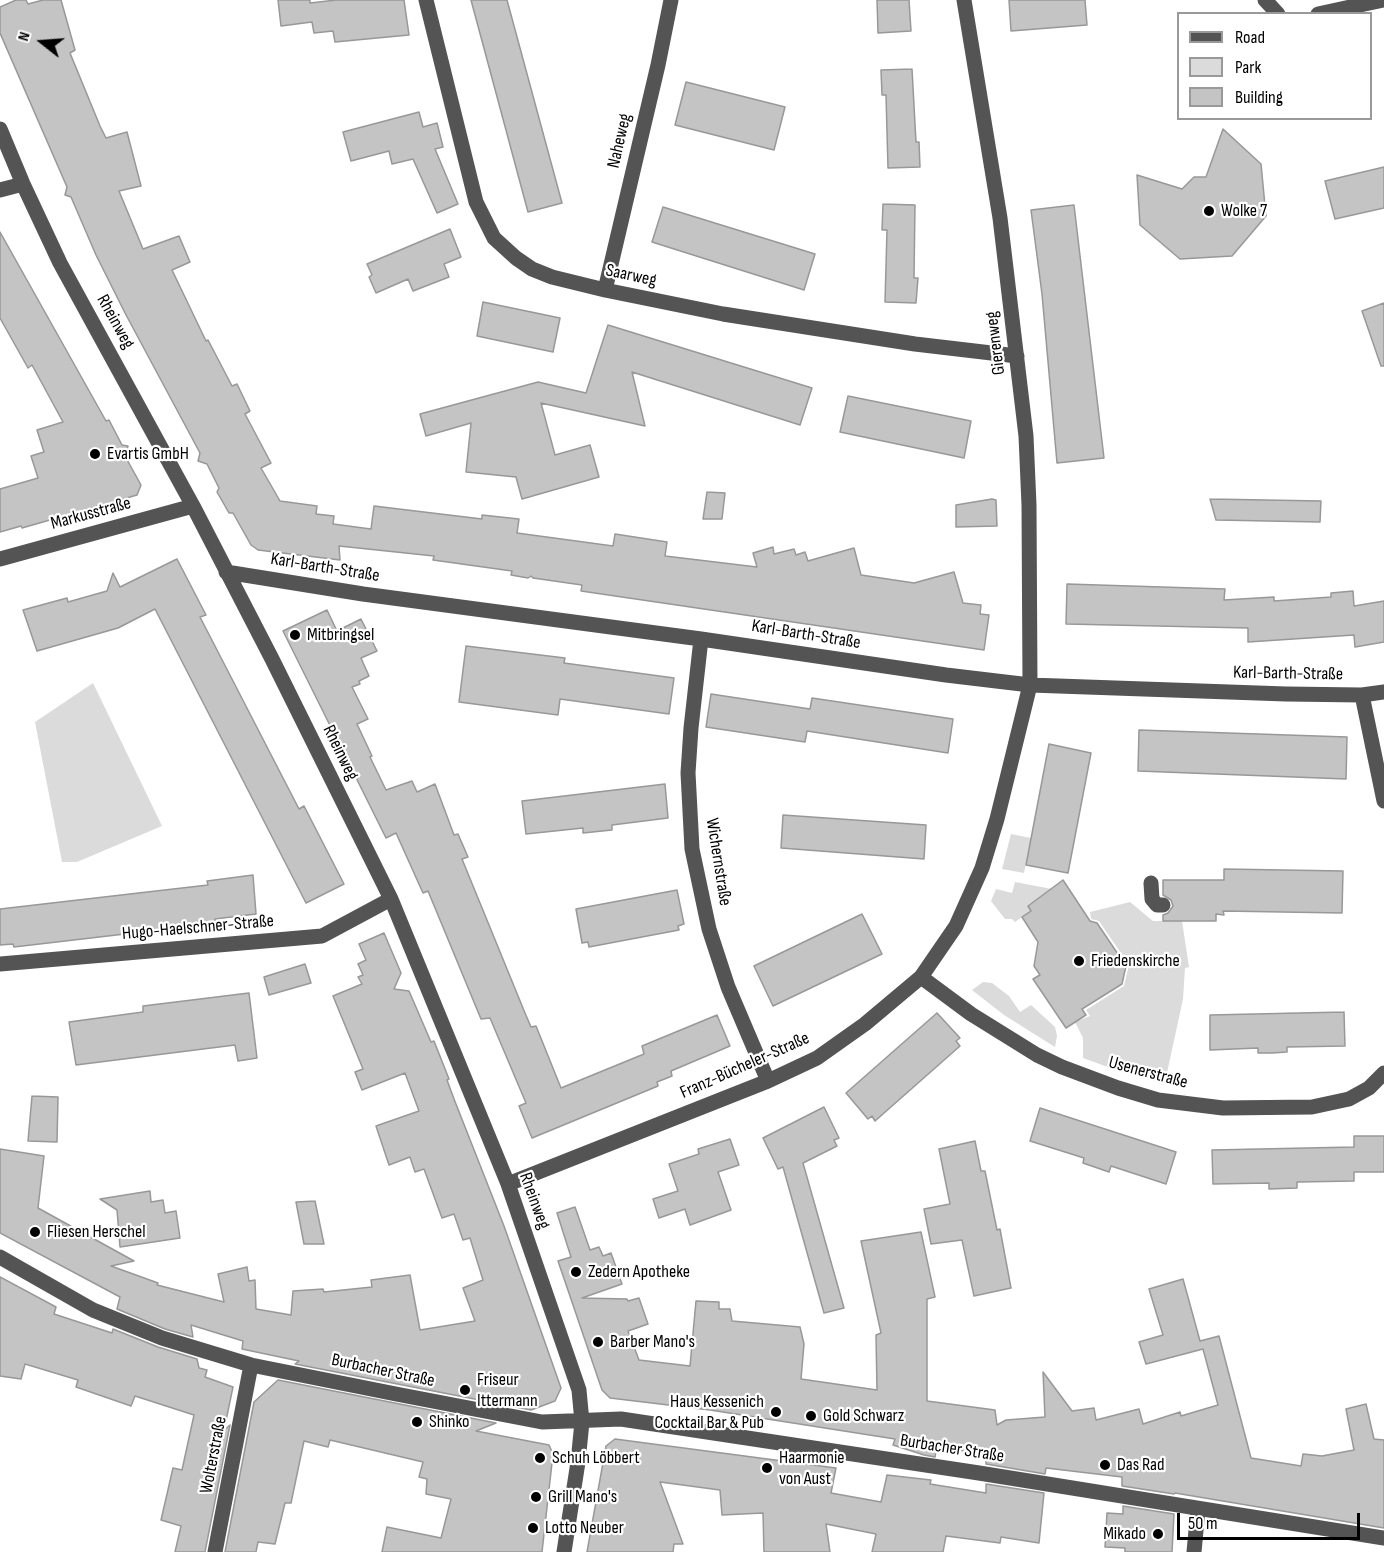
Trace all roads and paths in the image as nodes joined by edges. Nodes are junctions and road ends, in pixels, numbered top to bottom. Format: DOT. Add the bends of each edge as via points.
graph roads {
  1 [pos="426,0"];
  2 [pos="671,0"];
  3 [pos="963,0"];
  4 [pos="1265,0"];
  5 [pos="1383,0"];
  6 [pos="1276,12"];
  7 [pos="1327,12"];
  8 [pos="0,129"];
  9 [pos="23,184"];
  10 [pos="0,190"];
  11 [pos="605,290"];
  12 [pos="1017,356"];
  13 [pos="193,506"];
  14 [pos="0,559"];
  15 [pos="226,572"];
  16 [pos="701,639"];
  17 [pos="1030,685"];
  18 [pos="1384,692"];
  19 [pos="1362,695"];
  20 [pos="1384,801"];
  21 [pos="1151,883"];
  22 [pos="391,899"];
  23 [pos="1163,905"];
  24 [pos="0,964"];
  25 [pos="921,977"];
  26 [pos="1384,1073"];
  27 [pos="768,1081"];
  28 [pos="508,1184"];
  29 [pos="0,1257"];
  30 [pos="251,1365"];
  31 [pos="582,1422"];
  32 [pos="1198,1509"];
  33 [pos="1384,1538"];
  34 [pos="215,1552"];
  35 [pos="564,1552"];
  36 [pos="1194,1552"];
  1 -- 11 [label="street, Saarweg" via="476,202 494,238 532,269"];
  2 -- 11 [label="street, Naheweg"];
  3 -- 12 [label="street, Gierenweg" via="1000,218"];
  4 -- 6 [label="street"];
  5 -- 7 [label="street"];
  8 -- 9 [label="street, Rheinweg"];
  9 -- 10 [label="street"];
  9 -- 13 [label="street, Rheinweg" via="60,263"];
  11 -- 12 [label="street, Saarweg" via="824,331"];
  12 -- 17 [label="street, Gierenweg" via="1029,505"];
  13 -- 14 [label="street, Markusstraße"];
  13 -- 15 [label="street, Rheinweg"];
  15 -- 16 [label="street, Karl-Barth-Straße"];
  15 -- 22 [label="street, Rheinweg"];
  16 -- 17 [label="street, Karl-Barth-Straße"];
  16 -- 27 [label="street, Wichernstraße" via="688,773 692,849 709,929 728,987"];
  17 -- 19 [label="street, Karl-Barth-Straße"];
  17 -- 25 [label="street, Franz-Bücheler-Straße" via="982,868 956,926"];
  18 -- 19 [label="street, Karl-Barth-Straße"];
  19 -- 20 [label="street"];
  21 -- 23 [label="street" via="1152,899"];
  22 -- 24 [label="street, Hugo-Haelschner-Straße" via="322,936"];
  22 -- 28 [label="street, Rheinweg"];
  25 -- 26 [label="street, Usenerstraße" via="1037,1055 1158,1100 1223,1108 1312,1107 1349,1099 1369,1088"];
  25 -- 27 [label="street, Franz-Bücheler-Straße" via="817,1058"];
  27 -- 28 [label="street, Franz-Bücheler-Straße"];
  28 -- 31 [label="street, Rheinweg" via="579,1390"];
  29 -- 30 [label="street, Burbacher Straße" via="122,1323"];
  30 -- 31 [label="street, Burbacher Straße" via="542,1422"];
  30 -- 34 [label="street, Wolterstraße"];
  31 -- 32 [label="street, Burbacher Straße" via="621,1419"];
  31 -- 35 [label="street, Rheinweg"];
  32 -- 33 [label="street, Burbacher Straße"];
  32 -- 36 [label="street"];
}
